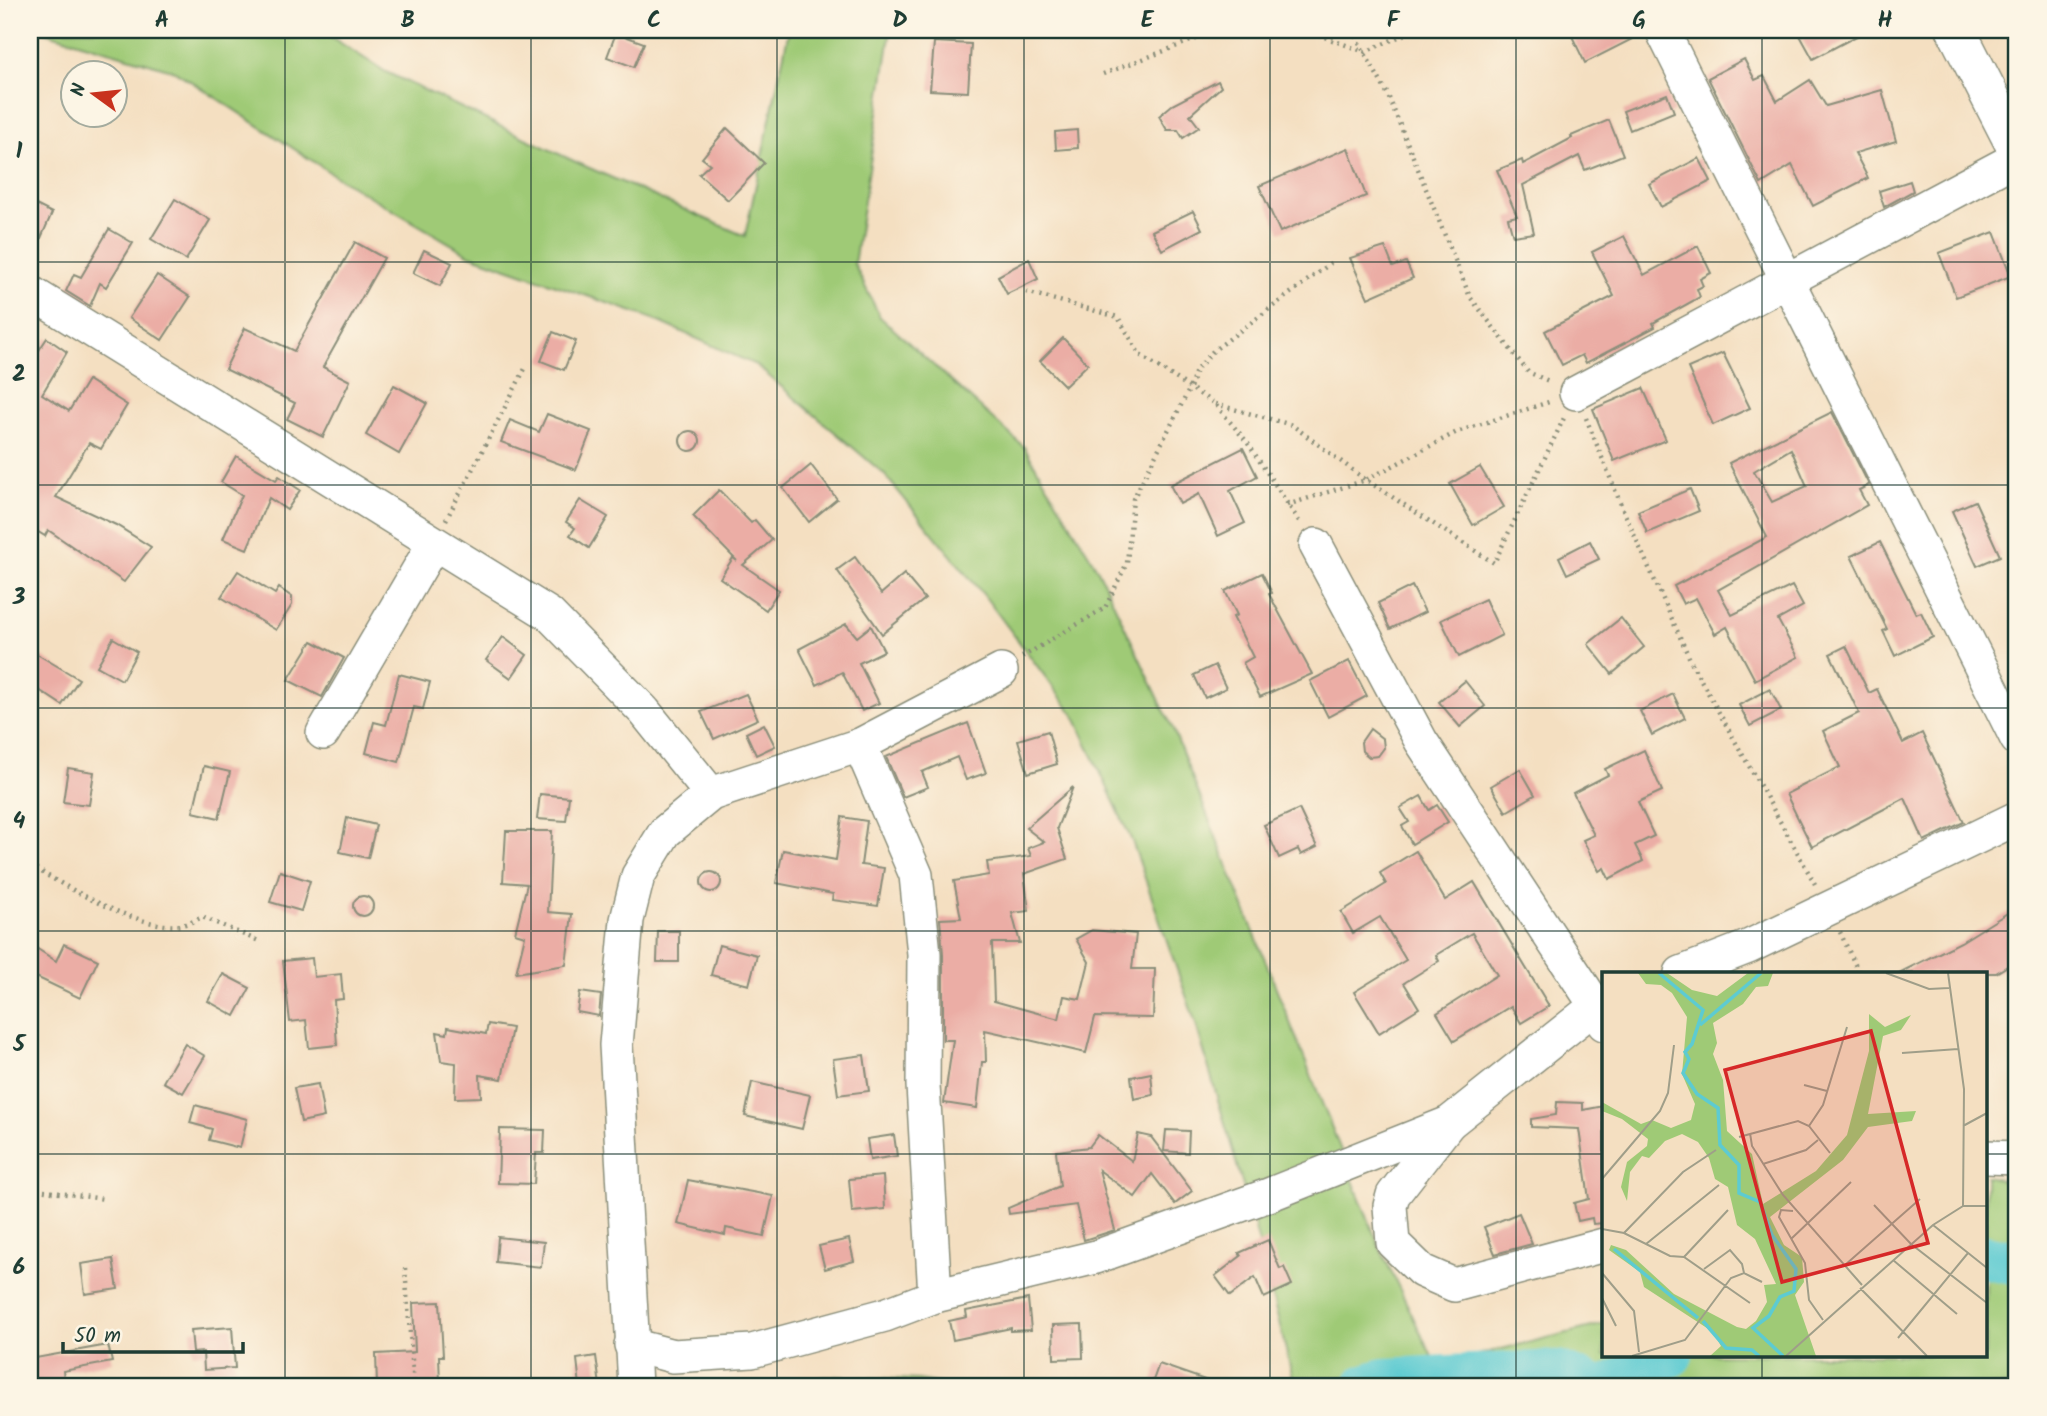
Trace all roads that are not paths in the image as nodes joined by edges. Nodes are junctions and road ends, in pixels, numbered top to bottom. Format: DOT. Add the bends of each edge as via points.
graph roads {
  1 [pos="1662,30"];
  2 [pos="1956,30"];
  3 [pos="2017,149"];
  4 [pos="2017,158"];
  5 [pos="1790,281"];
  6 [pos="30,292"];
  7 [pos="1576,393"];
  8 [pos="433,545"];
  9 [pos="1315,545"];
  10 [pos="1001,671"];
  11 [pos="323,733"];
  12 [pos="2017,739"];
  13 [pos="860,745"];
  14 [pos="711,794"];
  15 [pos="2017,818"];
  16 [pos="1684,972"];
  17 [pos="1601,1011"];
  18 [pos="1449,1123"];
  19 [pos="1988,1157"];
  20 [pos="2017,1158"];
  21 [pos="1602,1246"];
  22 [pos="935,1296"];
  23 [pos="631,1345"];
  24 [pos="635,1386"];
  1 -- 5 [label="street"];
  2 -- 3 [label="main road"];
  4 -- 5 [label="street"];
  5 -- 7 [label="street"];
  5 -- 12 [label="street"];
  6 -- 8 [label="street"];
  8 -- 11 [label="street"];
  8 -- 14 [label="street" via="549,614 644,711"];
  9 -- 17 [label="street" via="1420,741"];
  10 -- 13 [label="street"];
  13 -- 14 [label="street"];
  13 -- 22 [label="street" via="916,875 925,954 923,1085"];
  14 -- 23 [label="street" via="665,832 638,876 627,920 617,1045"];
  15 -- 16 [label="street" via="1748,947"];
  17 -- 18 [label="street"];
  18 -- 21 [label="street" via="1393,1195 1390,1206 1393,1243 1422,1271 1454,1285"];
  18 -- 22 [label="street" via="1096,1257"];
  19 -- 20 [label="street"];
  22 -- 23 [label="street" via="885,1315 752,1351 673,1356"];
  23 -- 24 [label="street"];
}
